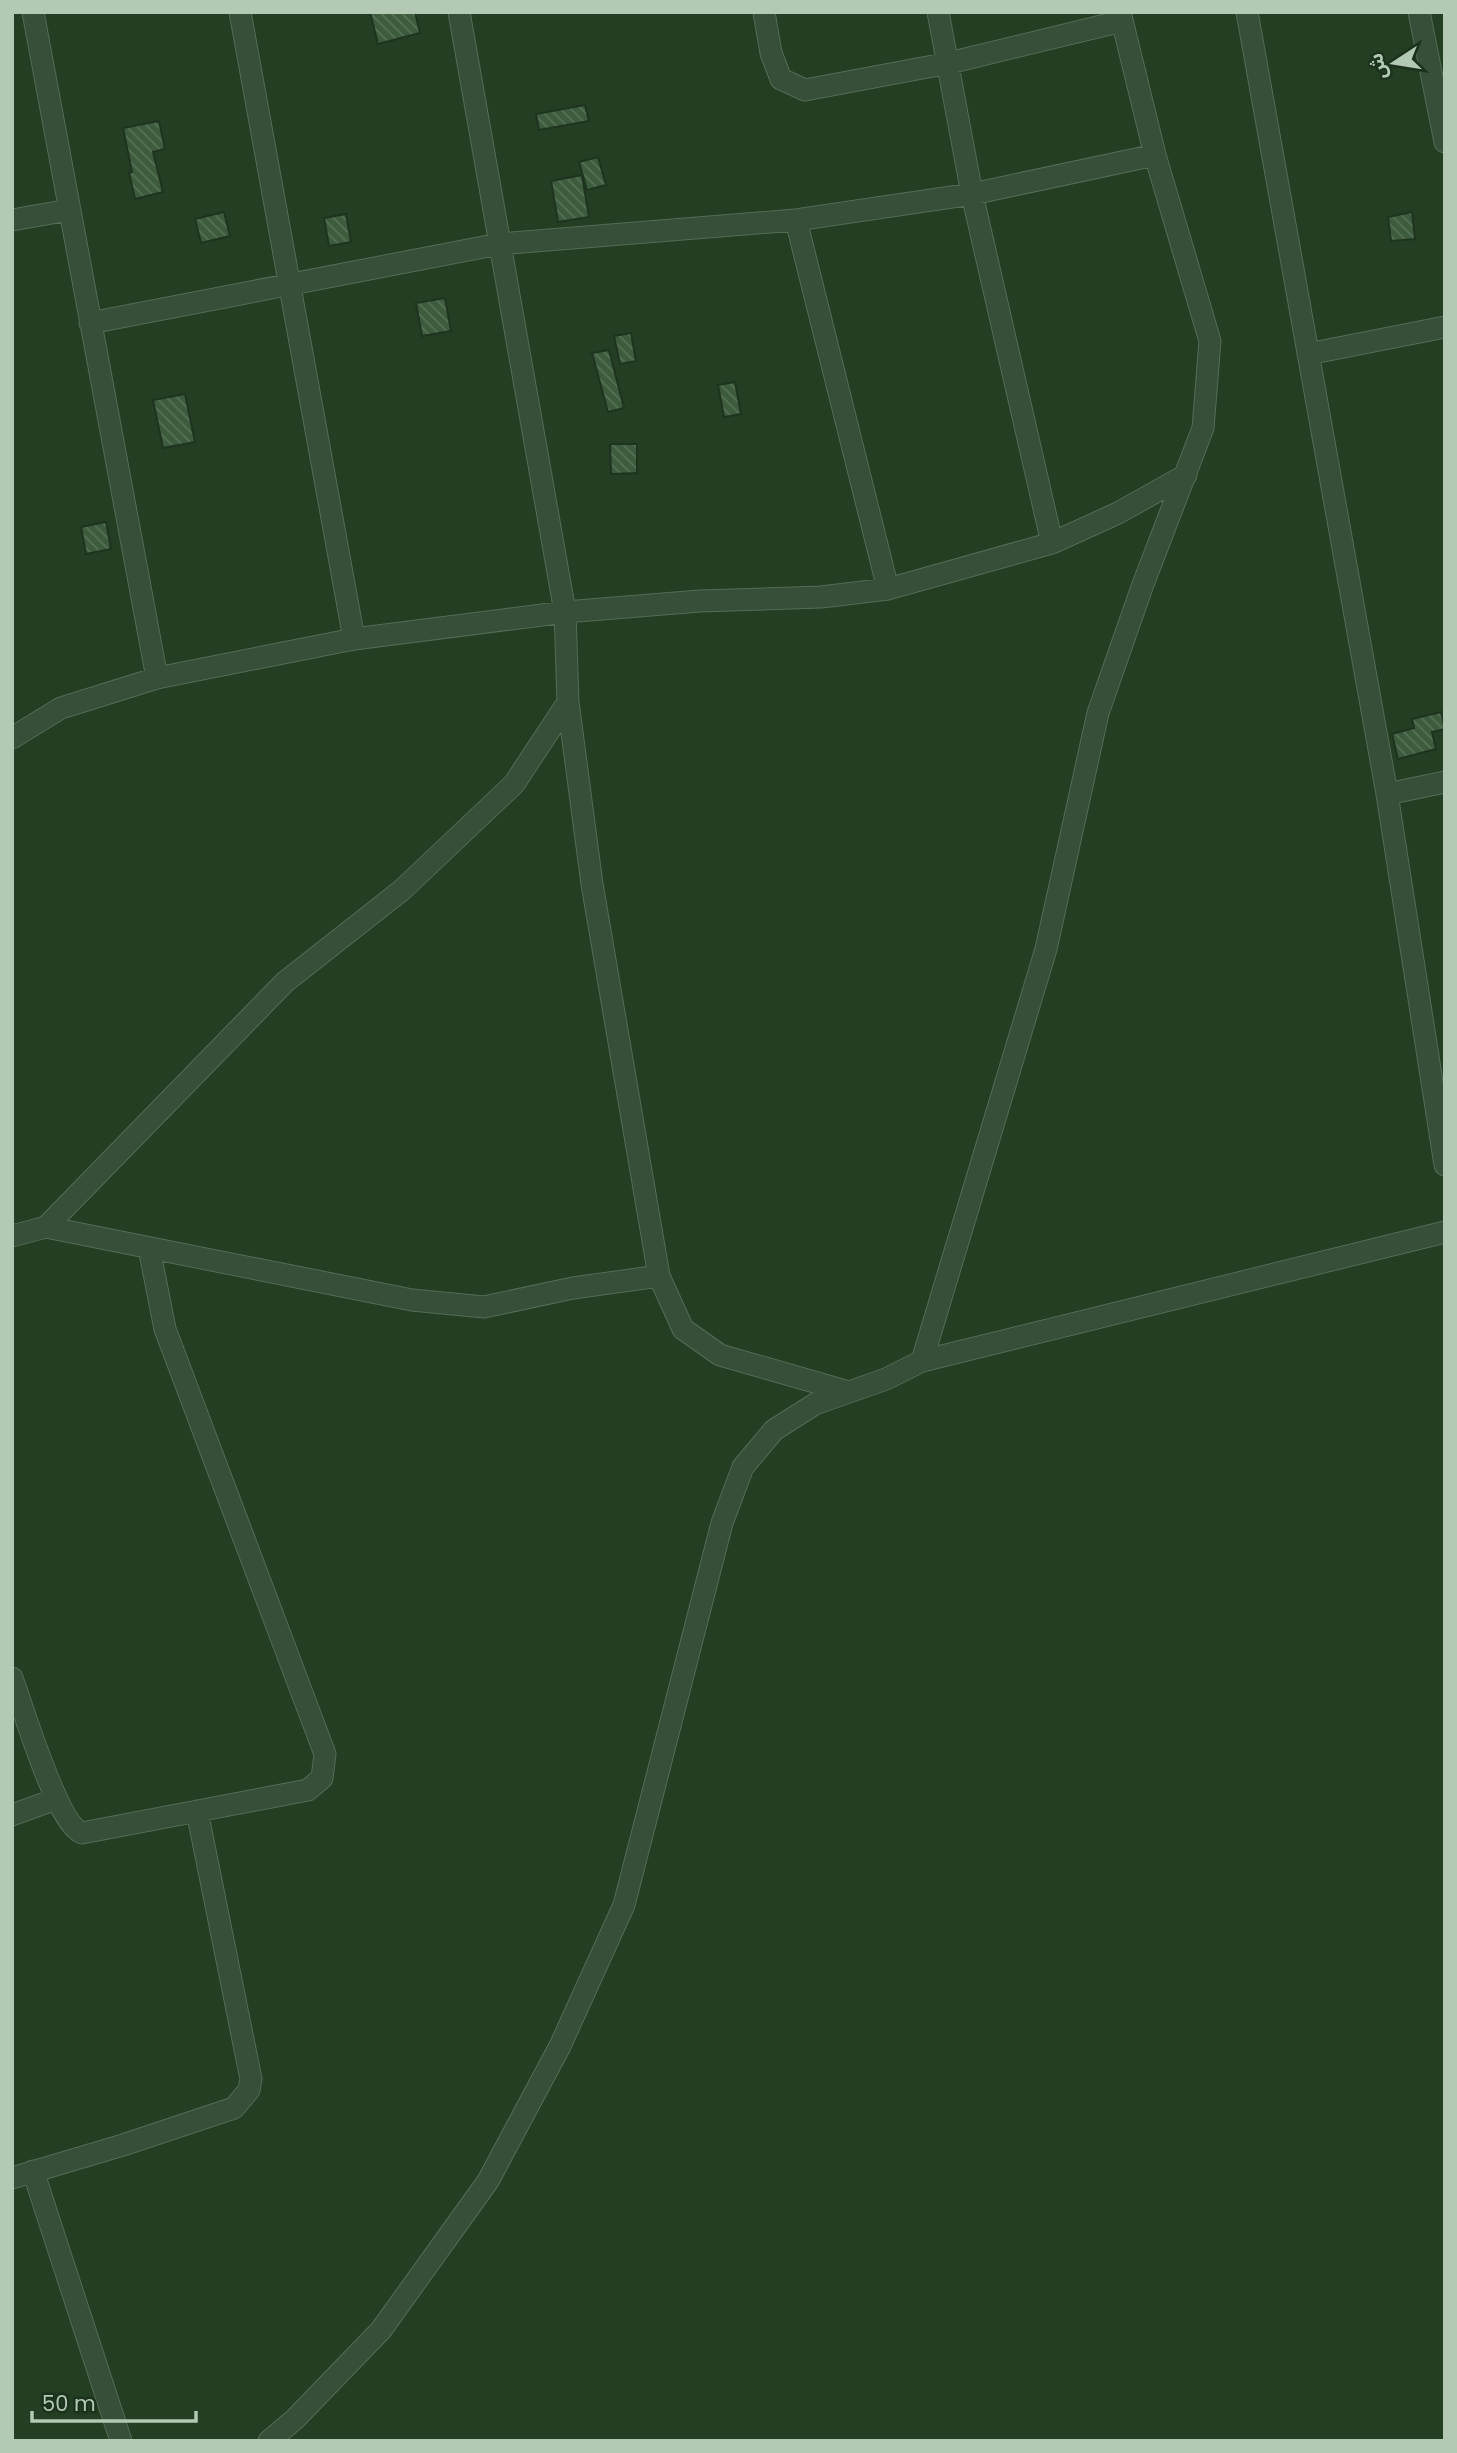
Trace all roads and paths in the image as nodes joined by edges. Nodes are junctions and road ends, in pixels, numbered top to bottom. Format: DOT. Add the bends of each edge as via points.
graph roads {
  1 [pos="33,12"];
  2 [pos="240,12"];
  3 [pos="459,12"];
  4 [pos="764,12"];
  5 [pos="938,12"];
  6 [pos="1247,12"];
  7 [pos="1419,12"];
  8 [pos="1121,17"];
  9 [pos="949,63"];
  10 [pos="1445,142"];
  11 [pos="1155,155"];
  12 [pos="972,194"];
  13 [pos="69,210"];
  14 [pos="12,220"];
  15 [pos="796,220"];
  16 [pos="499,244"];
  17 [pos="288,284"];
  18 [pos="90,323"];
  19 [pos="1445,327"];
  20 [pos="1308,354"];
  21 [pos="1186,475"];
  22 [pos="1052,543"];
  23 [pos="888,589"];
  24 [pos="565,612"];
  25 [pos="354,639"];
  26 [pos="157,678"];
  27 [pos="568,702"];
  28 [pos="12,738"];
  29 [pos="1445,782"];
  30 [pos="1387,794"];
  31 [pos="1445,1165"];
  32 [pos="46,1227"];
  33 [pos="1445,1232"];
  34 [pos="12,1236"];
  35 [pos="149,1248"];
  36 [pos="659,1276"];
  37 [pos="922,1360"];
  38 [pos="849,1392"];
  39 [pos="12,1678"];
  40 [pos="55,1799"];
  41 [pos="197,1811"];
  42 [pos="12,1815"];
  43 [pos="33,2171"];
  44 [pos="12,2178"];
  45 [pos="121,2441"];
  46 [pos="269,2441"];
  1 -- 13 [label="street"];
  2 -- 17 [label="street"];
  3 -- 16 [label="street"];
  4 -- 9 [label="street" via="781,79 805,90"];
  5 -- 9 [label="street"];
  6 -- 20 [label="street"];
  7 -- 10 [label="street"];
  8 -- 9 [label="street"];
  8 -- 11 [label="street"];
  9 -- 12 [label="street"];
  11 -- 12 [label="street"];
  11 -- 21 [label="street" via="1210,341 1203,428"];
  12 -- 15 [label="street"];
  12 -- 22 [label="street"];
  13 -- 14 [label="street"];
  13 -- 18 [label="street"];
  15 -- 16 [label="street"];
  15 -- 23 [label="street"];
  16 -- 17 [label="street"];
  16 -- 24 [label="street"];
  17 -- 18 [label="street"];
  17 -- 25 [label="street"];
  18 -- 26 [label="street"];
  19 -- 20 [label="street"];
  20 -- 30 [label="street"];
  21 -- 22 [label="street"];
  21 -- 37 [label="street" via="1098,713 1045,949"];
  22 -- 23 [label="street"];
  23 -- 24 [label="street"];
  24 -- 25 [label="street"];
  24 -- 27 [label="street"];
  25 -- 26 [label="street"];
  26 -- 28 [label="street" via="61,708"];
  27 -- 32 [label="street" via="514,784 402,890 285,982"];
  27 -- 36 [label="street" via="592,884"];
  29 -- 30 [label="street"];
  30 -- 31 [label="street"];
  32 -- 34 [label="street"];
  32 -- 35 [label="street"];
  33 -- 37 [label="street"];
  35 -- 36 [label="street" via="412,1300 484,1307"];
  35 -- 41 [label="street" via="165,1329 325,1754 322,1778 308,1790"];
  36 -- 38 [label="street" via="683,1329 720,1355"];
  37 -- 38 [label="street"];
  38 -- 46 [label="street" via="815,1404 774,1430 743,1467 722,1523 624,1905 560,2046 488,2181 381,2330"];
  39 -- 40 [label="street"];
  40 -- 41 [label="street" via="71,1826 82,1833"];
  40 -- 42 [label="street"];
  41 -- 43 [label="street" via="251,2079 249,2090 234,2108 224,2112"];
  43 -- 44 [label="street"];
  43 -- 45 [label="street"];
}
